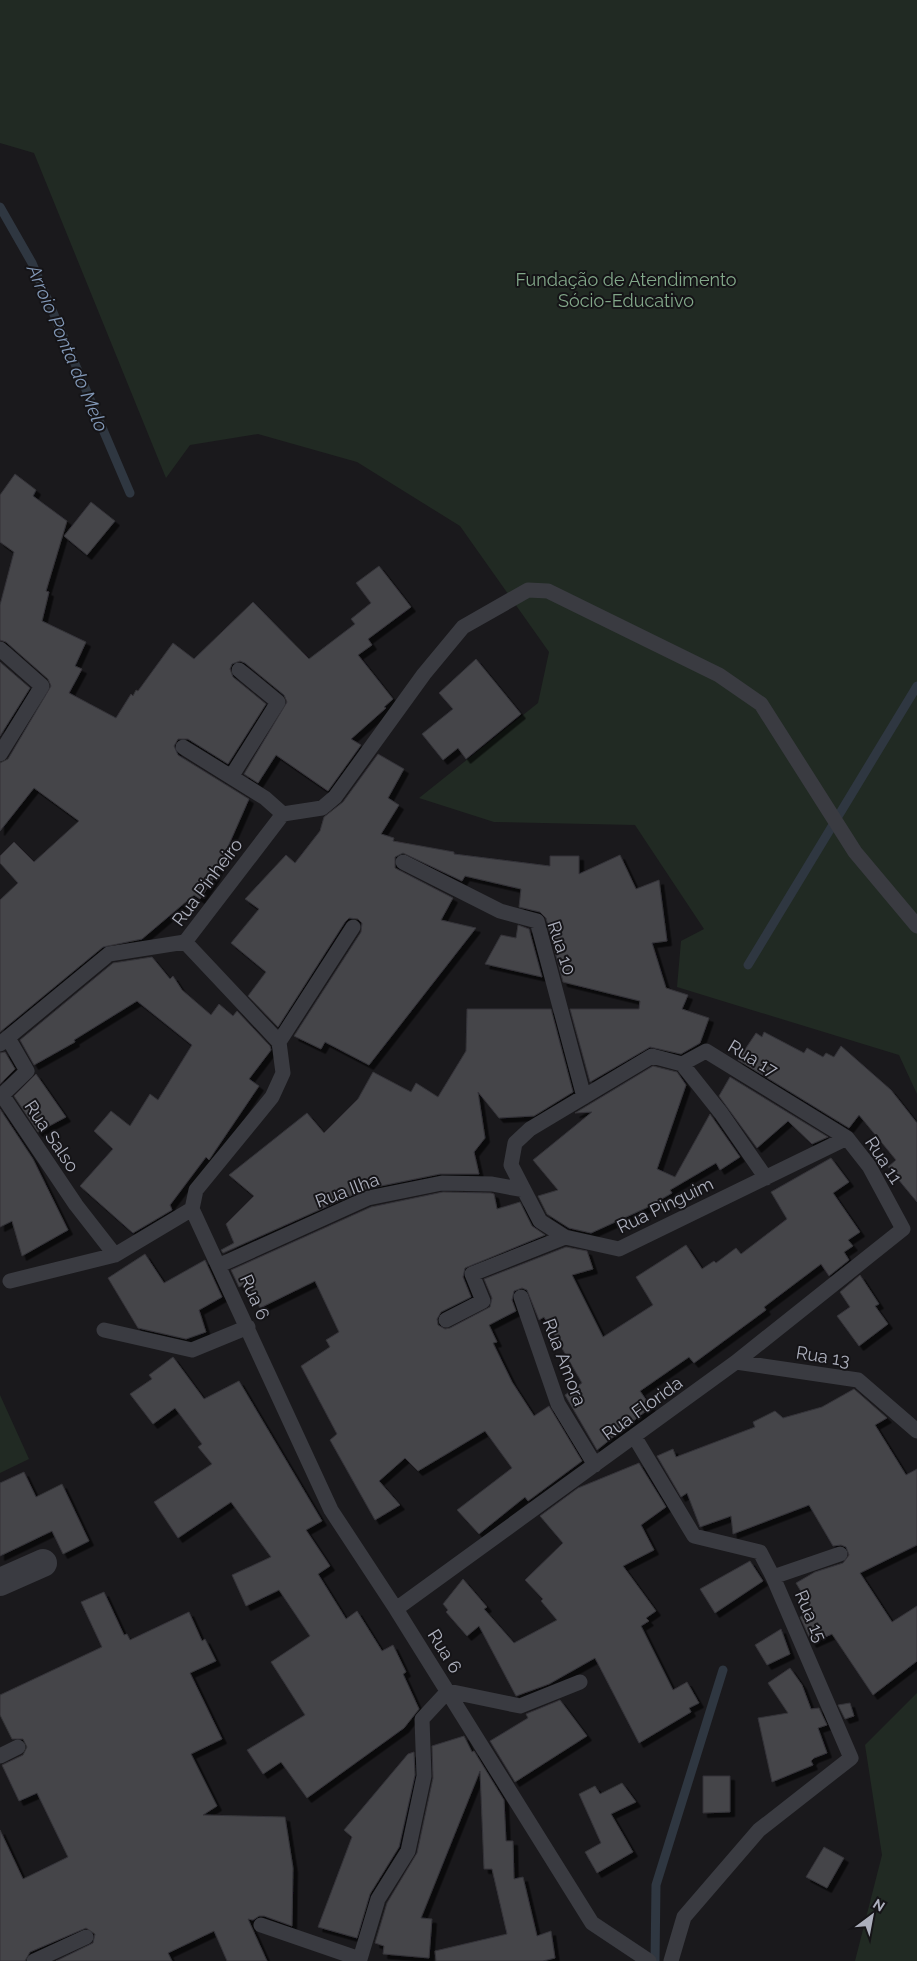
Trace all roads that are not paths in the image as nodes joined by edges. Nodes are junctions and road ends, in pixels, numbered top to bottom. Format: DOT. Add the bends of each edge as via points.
graph roads {
  1 [pos="0,649"];
  2 [pos="239,670"];
  3 [pos="183,748"];
  4 [pos="0,754"];
  5 [pos="231,777"];
  6 [pos="282,814"];
  7 [pos="403,862"];
  8 [pos="917,926"];
  9 [pos="353,927"];
  10 [pos="185,942"];
  11 [pos="4,1041"];
  12 [pos="279,1042"];
  13 [pos="682,1064"];
  14 [pos="584,1096"];
  15 [pos="847,1138"];
  16 [pos="766,1178"];
  17 [pos="524,1190"];
  18 [pos="192,1209"];
  19 [pos="904,1229"];
  20 [pos="565,1237"];
  21 [pos="115,1255"];
  22 [pos="220,1265"];
  23 [pos="10,1281"];
  24 [pos="521,1297"];
  25 [pos="446,1320"];
  26 [pos="248,1327"];
  27 [pos="104,1330"];
  28 [pos="736,1362"];
  29 [pos="917,1431"];
  30 [pos="634,1436"];
  31 [pos="595,1465"];
  32 [pos="840,1554"];
  33 [pos="43,1563"];
  34 [pos="774,1577"];
  35 [pos="0,1582"];
  36 [pos="396,1609"];
  37 [pos="580,1682"];
  38 [pos="448,1691"];
  39 [pos="18,1748"];
  40 [pos="0,1756"];
  41 [pos="261,1925"];
  42 [pos="86,1937"];
  43 [pos="360,1960"];
  44 [pos="34,1961"];
  45 [pos="649,1961"];
  46 [pos="672,1961"];
  1 -- 4 [label="lane" via="42,686"];
  2 -- 5 [label="lane" via="278,702"];
  3 -- 5 [label="lane"];
  5 -- 6 [label="lane" via="265,798"];
  6 -- 8 [label="lane" via="322,808 335,797 424,674 463,627 528,590 548,591 719,675 761,704 855,852"];
  6 -- 10 [label="lane, Rua Pinheiro"];
  7 -- 14 [label="lane, Rua 10" via="500,911 537,920"];
  9 -- 12 [label="lane"];
  10 -- 11 [label="lane, Rua Pinheiro" via="109,954"];
  10 -- 12 [label="lane"];
  11 -- 21 [label="lane, Rua Salso" via="28,1071 2,1096 76,1205"];
  12 -- 18 [label="lane" via="283,1073 272,1097 196,1190"];
  13 -- 14 [label="lane" via="652,1056"];
  13 -- 15 [label="lane, Rua 17" via="706,1051"];
  13 -- 16 [label="lane"];
  14 -- 17 [label="lane, Rua Pinguim" via="530,1129 515,1143 512,1165"];
  15 -- 16 [label="lane, Rua Pinguim"];
  15 -- 19 [label="lane, Rua 11" via="869,1166"];
  16 -- 20 [label="lane, Rua Pinguim" via="619,1249"];
  17 -- 20 [label="lane, Rua Pinguim" via="540,1221"];
  17 -- 22 [label="lane, Rua Ilha" via="492,1184 442,1183 368,1198"];
  18 -- 21 [label="lane"];
  18 -- 22 [label="lane, Rua 6"];
  19 -- 28 [label="lane, Rua Florida"];
  20 -- 25 [label="lane" via="472,1274 483,1301"];
  21 -- 23 [label="lane"];
  22 -- 26 [label="lane, Rua 6"];
  24 -- 31 [label="lane, Rua Amora" via="558,1404"];
  26 -- 27 [label="lane" via="192,1350"];
  26 -- 36 [label="lane, Rua 6" via="331,1510"];
  28 -- 29 [label="lane, Rua 13" via="858,1380"];
  28 -- 30 [label="lane, Rua Florida"];
  30 -- 31 [label="lane, Rua Florida"];
  30 -- 34 [label="lane, Rua 15" via="694,1536 760,1552"];
  31 -- 36 [label="lane, Rua Florida"];
  32 -- 34 [label="lane"];
  33 -- 35 [label="street"];
  34 -- 46 [label="lane, Rua 15" via="851,1758 759,1830 684,1917"];
  36 -- 38 [label="lane, Rua 6"];
  37 -- 38 [label="lane" via="520,1706"];
  38 -- 43 [label="lane, Rua 6" via="422,1719 424,1776 408,1851 378,1899"];
  38 -- 45 [label="lane, Rua 6" via="592,1923"];
  39 -- 40 [label="lane"];
  41 -- 43 [label="lane, Rua 6"];
  42 -- 44 [label="lane"];
}
